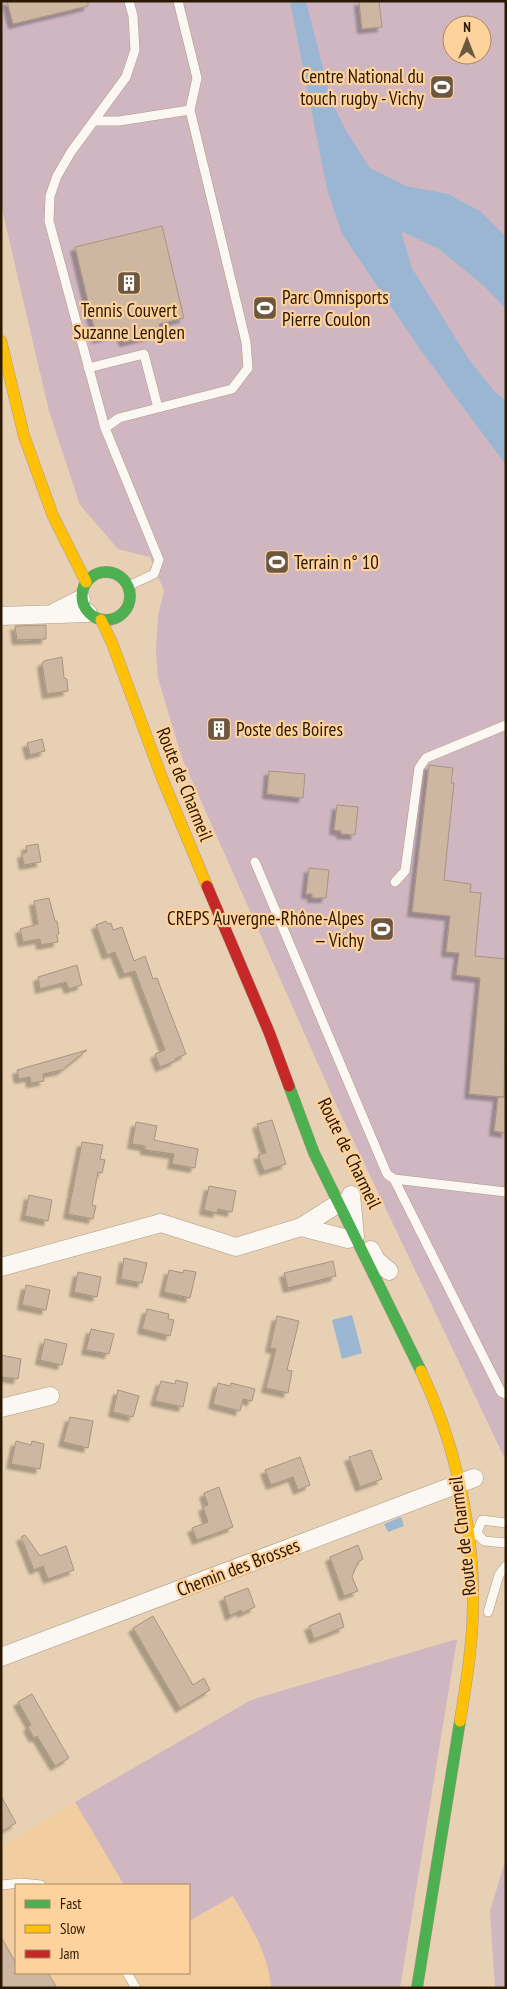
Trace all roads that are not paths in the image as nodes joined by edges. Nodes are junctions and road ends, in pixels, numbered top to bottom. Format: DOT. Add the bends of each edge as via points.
graph roads {
  1 [pos="129,1"];
  2 [pos="178,1"];
  3 [pos="190,110"];
  4 [pos="94,120"];
  5 [pos="1,341"];
  6 [pos="7,368"];
  7 [pos="88,368"];
  8 [pos="158,408"];
  9 [pos="105,428"];
  10 [pos="79,540"];
  11 [pos="93,559"];
  12 [pos="103,572"];
  13 [pos="86,582"];
  14 [pos="128,586"];
  15 [pos="90,611"];
  16 [pos="1,616"];
  17 [pos="124,639"];
  18 [pos="127,686"];
  19 [pos="506,725"];
  20 [pos="255,862"];
  21 [pos="395,882"];
  22 [pos="269,1032"];
  23 [pos="310,1110"];
  24 [pos="394,1179"];
  25 [pos="506,1192"];
  26 [pos="346,1195"];
  27 [pos="359,1217"];
  28 [pos="301,1227"];
  29 [pos="354,1236"];
  30 [pos="372,1238"];
  31 [pos="1,1267"];
  32 [pos="391,1275"];
  33 [pos="506,1394"];
  34 [pos="50,1396"];
  35 [pos="1,1408"];
  36 [pos="470,1479"];
  37 [pos="481,1516"];
  38 [pos="506,1523"];
  39 [pos="482,1542"];
  40 [pos="506,1543"];
  41 [pos="470,1548"];
  42 [pos="506,1566"];
  43 [pos="487,1568"];
  44 [pos="488,1616"];
  45 [pos="1,1657"];
  46 [pos="463,1772"];
  47 [pos="446,1882"];
  48 [pos="31,1884"];
  49 [pos="1,1885"];
  50 [pos="128,1974"];
  51 [pos="136,1988"];
  52 [pos="417,1988"];
  1 -- 4 [label="lane" via="135,50 126,77"];
  2 -- 3 [label="lane" via="197,78"];
  3 -- 4 [label="lane" via="119,121"];
  3 -- 8 [label="lane" via="246,342 248,368 232,389"];
  4 -- 7 [label="lane" via="57,176 50,196 49,221"];
  5 -- 6 [label="main road"];
  6 -- 10 [label="main road" via="62,510"];
  6 -- 13 [label="main road" via="24,436 53,516"];
  7 -- 8 [label="lane" via="144,354"];
  7 -- 9 [label="lane"];
  8 -- 9 [label="lane" via="119,418"];
  9 -- 14 [label="lane" via="159,560 154,574"];
  11 -- 12 [label="main road"];
  12 -- 13 [label="main road" via="94,574"];
  12 -- 14 [label="main road" via="114,572"];
  13 -- 15 [label="main road" via="82,589"];
  14 -- 15 [label="main road" via="130,596 124,618 114,619"];
  15 -- 16 [label="street" via="65,609 45,615"];
  15 -- 18 [label="main road, Route de Charmeil" via="112,643"];
  17 -- 18 [label="main road, Route de Charmeil"];
  18 -- 22 [label="main road, Route de Charmeil" via="162,778"];
  19 -- 21 [label="lane" via="426,758 419,768 405,871"];
  20 -- 24 [label="lane" via="387,1174"];
  22 -- 23 [label="main road, Route de Charmeil"];
  22 -- 26 [label="main road, Route de Charmeil" via="314,1153"];
  24 -- 25 [label="lane"];
  24 -- 33 [label="lane" via="501,1392"];
  26 -- 27 [label="street"];
  26 -- 28 [label="street"];
  26 -- 29 [label="main road, Route de Charmeil"];
  27 -- 29 [label="street"];
  27 -- 32 [label="street" via="376,1260"];
  28 -- 29 [label="street" via="348,1239"];
  28 -- 31 [label="street" via="236,1247 161,1223"];
  29 -- 36 [label="main road, Route de Charmeil"];
  30 -- 32 [label="main road, Route de Charmeil"];
  34 -- 35 [label="street"];
  36 -- 39 [label="lane" via="470,1500"];
  36 -- 41 [label="main road, Route de Charmeil"];
  36 -- 45 [label="street, Chemin des Brosses"];
  37 -- 38 [label="lane"];
  37 -- 39 [label="main road, Route de Charmeil"];
  39 -- 40 [label="lane"];
  39 -- 41 [label="lane"];
  41 -- 52 [label="main road, Route de Charmeil" via="473,1592 469,1669"];
  42 -- 44 [label="lane" via="500,1574"];
  43 -- 44 [label="main road, Route de Charmeil"];
  46 -- 47 [label="main road"];
  48 -- 49 [label="lane"];
  50 -- 51 [label="lane"];
}
